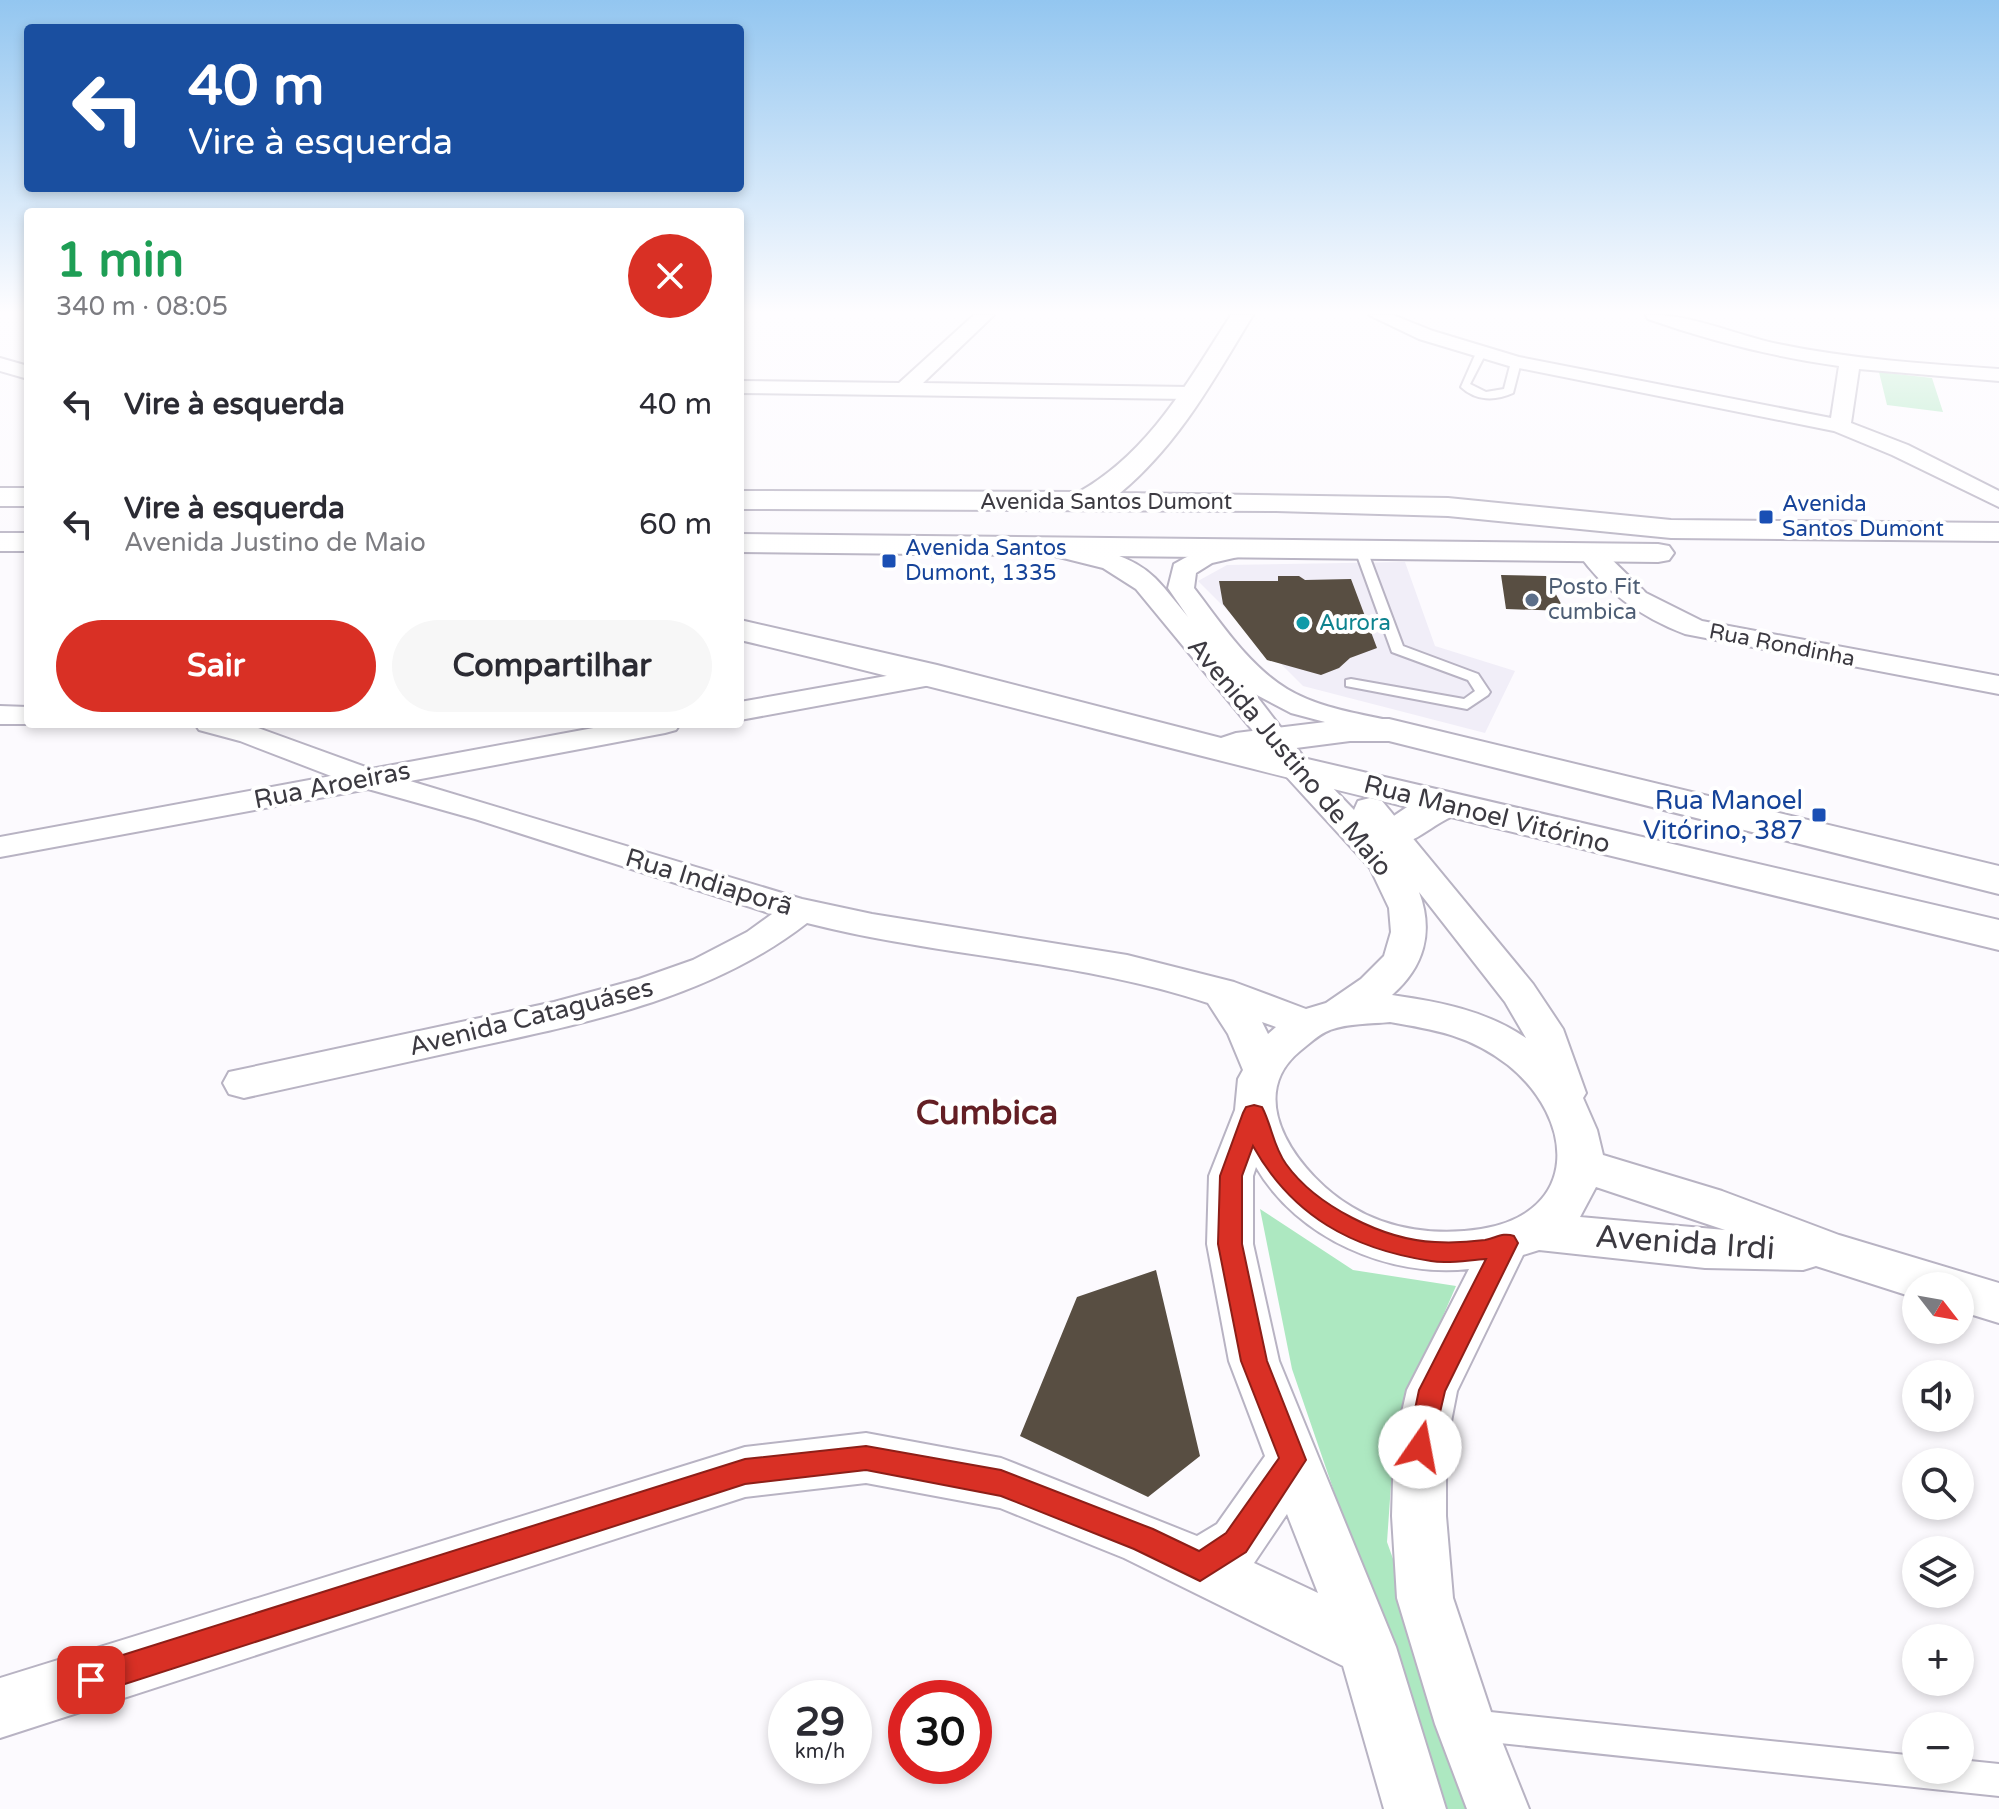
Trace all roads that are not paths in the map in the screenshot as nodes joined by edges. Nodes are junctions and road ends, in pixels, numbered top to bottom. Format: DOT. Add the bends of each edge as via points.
graph roads {
  1 [pos="1186,399"];
  2 [pos="1705,399"];
  3 [pos="1844,399"];
  4 [pos="1840,426"];
  5 [pos="1167,432"];
  6 [pos="0,497"];
  7 [pos="24,497"];
  8 [pos="744,500"];
  9 [pos="991,501"];
  10 [pos="1276,502"];
  11 [pos="1082,503"];
  12 [pos="1999,503"];
  13 [pos="1370,505"];
  14 [pos="1999,532"];
  15 [pos="744,536"];
  16 [pos="0,542"];
  17 [pos="24,542"];
  18 [pos="744,543"];
  19 [pos="1048,547"];
  20 [pos="1242,549"];
  21 [pos="1361,550"];
  22 [pos="1591,553"];
  23 [pos="1999,553"];
  24 [pos="744,631"];
  25 [pos="866,659"];
  26 [pos="937,676"];
  27 [pos="1351,683"];
  28 [pos="1999,685"];
  29 [pos="829,695"];
  30 [pos="744,710"];
  31 [pos="0,715"];
  32 [pos="24,716"];
  33 [pos="223,728"];
  34 [pos="642,728"];
  35 [pos="1389,730"];
  36 [pos="512,751"];
  37 [pos="1286,753"];
  38 [pos="368,779"];
  39 [pos="1344,779"];
  40 [pos="1450,803"];
  41 [pos="503,817"];
  42 [pos="1394,835"];
  43 [pos="0,847"];
  44 [pos="1999,880"];
  45 [pos="801,910"];
  46 [pos="1999,935"];
  47 [pos="1220,991"];
  48 [pos="1322,1019"];
  49 [pos="244,1083"];
  50 [pos="1258,1091"];
  51 [pos="1570,1110"];
  52 [pos="1579,1165"];
  53 [pos="1522,1237"];
  54 [pos="1832,1252"];
  55 [pos="1902,1273"];
  56 [pos="1974,1295"];
  57 [pos="1999,1303"];
  58 [pos="1293,1460"];
  59 [pos="1200,1567"];
  60 [pos="1367,1647"];
  61 [pos="0,1708"];
  62 [pos="1465,1724"];
  63 [pos="1999,1780"];
  64 [pos="1415,1809"];
  65 [pos="1498,1809"];
  1 -- 5 [label="main road"];
  2 -- 4 [label="street"];
  3 -- 4 [label="street"];
  4 -- 12 [label="street" via="1900,450"];
  5 -- 10 [label="main road" via="1161,459 1172,473 1210,492"];
  5 -- 11 [label="main road" via="1117,484"];
  6 -- 7 [label="main road"];
  8 -- 9 [label="main road, Avenida Santos Dumont"];
  9 -- 11 [label="main road, Avenida Santos Dumont"];
  9 -- 15 [label="main road" via="987,520 969,531"];
  10 -- 11 [label="main road, Avenida Santos Dumont"];
  10 -- 13 [label="main road, Avenida Santos Dumont"];
  12 -- 13 [label="main road" via="1411,499"];
  13 -- 14 [label="main road, Avenida Santos Dumont" via="1499,511 1671,529"];
  16 -- 17 [label="main road"];
  18 -- 19 [label="main road, Avenida Santos Dumont"];
  19 -- 20 [label="main road, Avenida Santos Dumont"];
  19 -- 37 [label="street, Avenida Justino de Maio" via="1133,572"];
  20 -- 21 [label="main road, Avenida Santos Dumont"];
  20 -- 35 [label="street, Rua Manoel Vitórino" via="1204,557 1183,570 1181,588 1210,626 1258,682 1276,695"];
  21 -- 22 [label="main road, Avenida Santos Dumont"];
  21 -- 27 [label="lane" via="1397,649 1473,677 1483,692 1467,704"];
  22 -- 23 [label="main road, Avenida Santos Dumont"];
  22 -- 28 [label="street, Rua Rondinha" via="1634,600 1695,628"];
  24 -- 25 [label="main road, Rua Manoel Vitórino"];
  25 -- 26 [label="main road, Rua Manoel Vitórino"];
  25 -- 29 [label="street" via="856,676"];
  26 -- 29 [label="street"];
  26 -- 37 [label="main road, Rua Manoel Vitórino" via="1208,747"];
  29 -- 30 [label="street"];
  31 -- 32 [label="street"];
  33 -- 38 [label="street, Rua Indiaporã"];
  34 -- 36 [label="street, Rua Aroeiras"];
  35 -- 37 [label="main road, Rua Manoel Vitórino" via="1350,730"];
  35 -- 44 [label="main road, Rua Manoel Vitórino"];
  36 -- 38 [label="street, Rua Aroeiras"];
  36 -- 41 [label="street" via="490,781 489,792"];
  37 -- 39 [label="main road, Rua Manoel Vitórino"];
  37 -- 48 [label="street, Avenida Justino de Maio" via="1358,830 1389,870 1407,908 1403,960 1380,986"];
  38 -- 41 [label="street, Rua Indiaporã"];
  38 -- 43 [label="street, Rua Aroeiras"];
  39 -- 40 [label="main road, Rua Manoel Vitórino"];
  39 -- 42 [label="street, Avenida Justino de Maio"];
  40 -- 42 [label="main road"];
  40 -- 46 [label="main road, Rua Manoel Vitórino"];
  41 -- 45 [label="street, Rua Indiaporã"];
  42 -- 51 [label="street, Avenida Justino de Maio" via="1543,1029"];
  45 -- 47 [label="street, Rua Indiaporã" via="1100,962"];
  45 -- 49 [label="street, Avenida Cataguáses" via="760,941 651,989 554,1016"];
  47 -- 48 [label="street, Rua Indiaporã"];
  47 -- 50 [label="street" via="1247,1031"];
  48 -- 50 [label="street" via="1275,1049"];
  48 -- 51 [label="street" via="1390,1008 1438,1015 1481,1030 1523,1055"];
  50 -- 53 [label="street" via="1262,1143 1279,1172 1314,1206 1367,1236 1433,1252 1488,1249"];
  50 -- 58 [label="street" via="1231,1176 1230,1244 1254,1361"];
  51 -- 52 [label="street" via="1582,1151"];
  52 -- 53 [label="street" via="1574,1193"];
  52 -- 54 [label="street, Avenida Irdi" via="1706,1204"];
  53 -- 54 [label="street, Avenida Irdi"];
  53 -- 62 [label="street" via="1432,1390 1420,1447 1425,1598"];
  54 -- 55 [label="street, Avenida Irdi"];
  56 -- 57 [label="street"];
  58 -- 59 [label="street" via="1236,1543"];
  58 -- 60 [label="street"];
  59 -- 60 [label="street"];
  59 -- 61 [label="street" via="1001,1483 866,1458 745,1472"];
  60 -- 64 [label="street"];
  62 -- 63 [label="lane"];
  62 -- 65 [label="street"];
}
